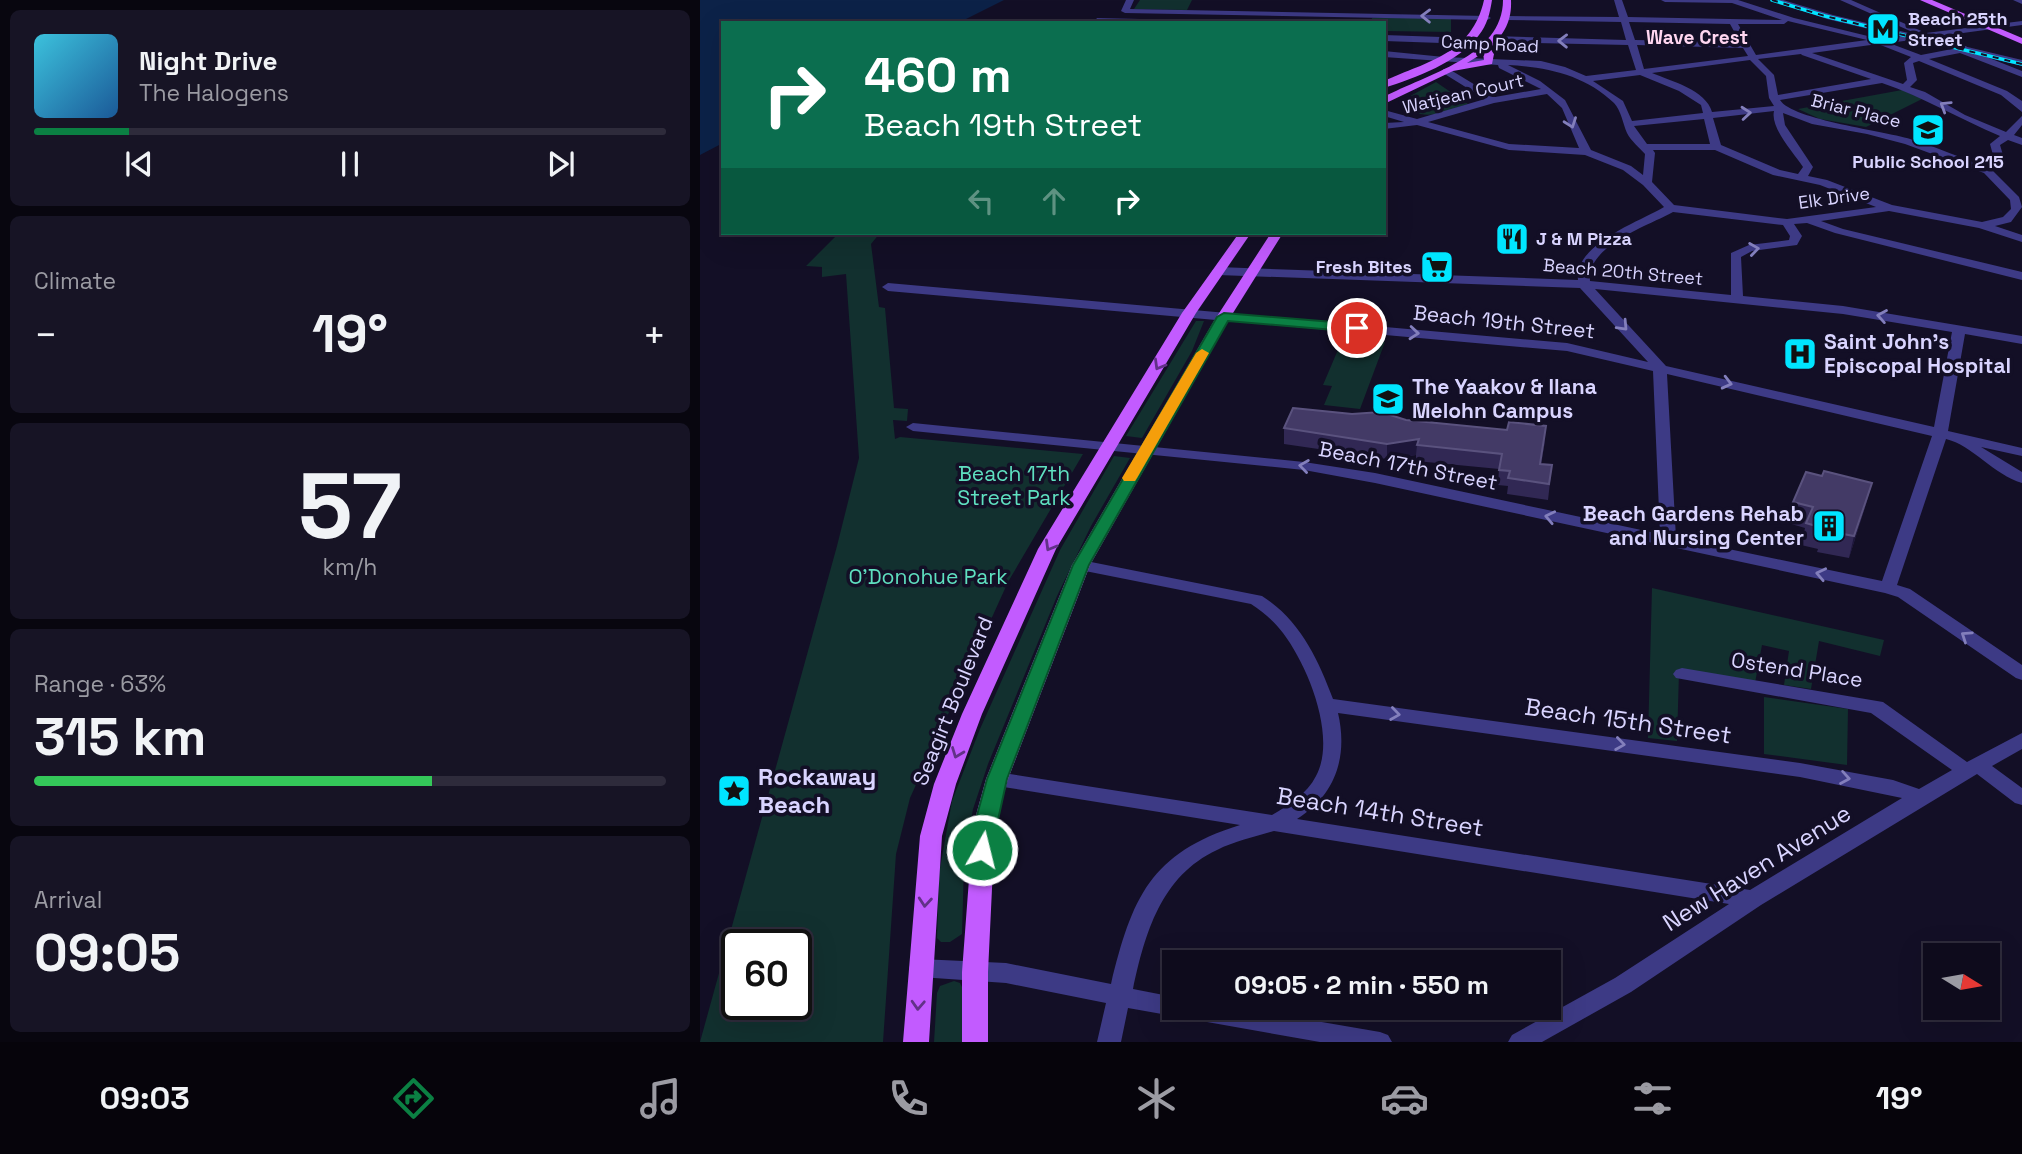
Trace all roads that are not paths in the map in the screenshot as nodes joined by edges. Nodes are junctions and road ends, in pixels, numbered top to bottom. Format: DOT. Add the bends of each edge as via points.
graph roads {
  1 [pos="1130,0"];
  2 [pos="1368,0"];
  3 [pos="1488,0"];
  4 [pos="1507,0"];
  5 [pos="1618,0"];
  6 [pos="1665,0"];
  7 [pos="1774,0"];
  8 [pos="1785,0"];
  9 [pos="1844,0"];
  10 [pos="1924,0"];
  11 [pos="2017,0"];
  12 [pos="1732,1"];
  13 [pos="2022,2"];
  14 [pos="1487,18"];
  15 [pos="1507,18"];
  16 [pos="1366,19"];
  17 [pos="1097,20"];
  18 [pos="1624,20"];
  19 [pos="1148,21"];
  20 [pos="1701,21"];
  21 [pos="1733,22"];
  22 [pos="1804,23"];
  23 [pos="2022,23"];
  24 [pos="1985,26"];
  25 [pos="1920,35"];
  26 [pos="1386,38"];
  27 [pos="1493,39"];
  28 [pos="1876,40"];
  29 [pos="2022,40"];
  30 [pos="1469,41"];
  31 [pos="1631,43"];
  32 [pos="1711,44"];
  33 [pos="1745,44"];
  34 [pos="1484,47"];
  35 [pos="1964,49"];
  36 [pos="1797,51"];
  37 [pos="1386,54"];
  38 [pos="1753,57"];
  39 [pos="1922,58"];
  40 [pos="1463,61"];
  41 [pos="2022,61"];
  42 [pos="1489,62"];
  43 [pos="1528,63"];
  44 [pos="1446,67"];
  45 [pos="1512,69"];
  46 [pos="1640,72"];
  47 [pos="2022,75"];
  48 [pos="1585,79"];
  49 [pos="1884,80"];
  50 [pos="1386,84"];
  51 [pos="1905,87"];
  52 [pos="1548,91"];
  53 [pos="1386,100"];
  54 [pos="1493,100"];
  55 [pos="1386,102"];
  56 [pos="1777,103"];
  57 [pos="2022,109"];
  58 [pos="1386,114"];
  59 [pos="1709,116"];
  60 [pos="2022,118"];
  61 [pos="1420,122"];
  62 [pos="1630,124"];
  63 [pos="1386,125"];
  64 [pos="2006,136"];
  65 [pos="2022,142"];
  66 [pos="1716,147"];
  67 [pos="1587,152"];
  68 [pos="1646,152"];
  69 [pos="1607,159"];
  70 [pos="1808,167"];
  71 [pos="1627,168"];
  72 [pos="1988,171"];
  73 [pos="1801,178"];
  74 [pos="1647,183"];
  75 [pos="1824,183"];
  76 [pos="1657,192"];
  77 [pos="1671,208"];
  78 [pos="1889,208"];
  79 [pos="1715,213"];
  80 [pos="1810,220"];
  81 [pos="1648,221"];
  82 [pos="1787,222"];
  83 [pos="1981,225"];
  84 [pos="1244,235"];
  85 [pos="1276,235"];
  86 [pos="2022,239"];
  87 [pos="1218,271"];
  88 [pos="1252,272"];
  89 [pos="2022,276"];
  90 [pos="1585,286"];
  91 [pos="888,287"];
  92 [pos="1737,300"];
  93 [pos="1189,313"];
  94 [pos="1224,317"];
  95 [pos="1959,329"];
  96 [pos="2022,340"];
  97 [pos="1660,367"];
  98 [pos="913,427"];
  99 [pos="1940,434"];
  100 [pos="1967,440"];
  101 [pos="1111,446"];
  102 [pos="1146,449"];
  103 [pos="2022,452"];
  104 [pos="2022,478"];
  105 [pos="1668,542"];
  106 [pos="1081,565"];
  107 [pos="1888,588"];
  108 [pos="1682,674"];
  109 [pos="2022,674"];
  110 [pos="1327,705"];
  111 [pos="2022,740"];
  112 [pos="1973,769"];
  113 [pos="997,779"];
  114 [pos="1920,797"];
  115 [pos="2022,798"];
  116 [pos="1276,822"];
  117 [pos="1753,899"];
  118 [pos="920,968"];
  119 [pos="975,972"];
  120 [pos="1120,998"];
  121 [pos="1162,1005"];
  122 [pos="1251,1020"];
  123 [pos="916,1042"];
  124 [pos="975,1042"];
  125 [pos="1109,1042"];
  126 [pos="1380,1042"];
  127 [pos="1520,1042"];
  1 -- 16 [label="street" via="1124,10 1130,12"];
  2 -- 16 [label="street"];
  3 -- 14 [label="main road"];
  4 -- 15 [label="main road"];
  5 -- 18 [label="street"];
  6 -- 12 [label="street"];
  7 -- 25 [label="street"];
  8 -- 25 [label="street"];
  9 -- 25 [label="street"];
  10 -- 24 [label="main road"];
  11 -- 13 [label="street"];
  12 -- 22 [label="street"];
  14 -- 16 [label="street, one-way"];
  14 -- 30 [label="main road"];
  15 -- 18 [label="street"];
  15 -- 27 [label="main road"];
  17 -- 19 [label="street"];
  18 -- 20 [label="street"];
  18 -- 31 [label="street"];
  20 -- 21 [label="street"];
  20 -- 32 [label="street"];
  21 -- 22 [label="street"];
  21 -- 33 [label="street"];
  22 -- 28 [label="street"];
  23 -- 24 [label="street"];
  24 -- 25 [label="street"];
  24 -- 29 [label="main road"];
  25 -- 28 [label="street"];
  25 -- 35 [label="street"];
  25 -- 41 [label="street"];
  26 -- 30 [label="street"];
  31 -- 27 [label="street, one-way"];
  27 -- 34 [label="main road"];
  28 -- 36 [label="street"];
  28 -- 39 [label="street"];
  30 -- 44 [label="main road"];
  31 -- 32 [label="street"];
  31 -- 46 [label="street"];
  32 -- 33 [label="street"];
  33 -- 38 [label="street"];
  34 -- 40 [label="main road"];
  34 -- 42 [label="main road"];
  35 -- 39 [label="street"];
  35 -- 41 [label="street"];
  35 -- 47 [label="street"];
  36 -- 38 [label="street"];
  36 -- 49 [label="street"];
  37 -- 44 [label="street, Camp Road"];
  38 -- 46 [label="street"];
  38 -- 56 [label="street" via="1770,75"];
  39 -- 51 [label="street" via="1908,62 1913,75"];
  39 -- 57 [label="street" via="2004,93"];
  40 -- 42 [label="street, Camp Road"];
  40 -- 44 [label="main road"];
  42 -- 43 [label="street, Camp Road"];
  42 -- 44 [label="main road"];
  42 -- 45 [label="street"];
  43 -- 45 [label="street"];
  43 -- 48 [label="street, Camp Road"];
  44 -- 50 [label="main road"];
  44 -- 53 [label="main road"];
  44 -- 54 [label="street"];
  45 -- 52 [label="street"];
  46 -- 48 [label="street"];
  46 -- 59 [label="street" via="1696,97"];
  48 -- 62 [label="street, Camp Road" via="1620,103"];
  49 -- 51 [label="street"];
  49 -- 56 [label="street"];
  64 -- 51 [label="street, one-way"];
  52 -- 54 [label="street, Watjean Court"];
  52 -- 67 [label="street, one-way" via="1566,107"];
  54 -- 61 [label="street, Watjean Court"];
  55 -- 61 [label="street"];
  59 -- 56 [label="street, Briar Place, one-way"];
  56 -- 70 [label="street" via="1780,125"];
  56 -- 72 [label="street, Briar Place" via="1815,122 1909,142"];
  58 -- 61 [label="street"];
  59 -- 62 [label="street, Briar Place"];
  59 -- 66 [label="street"];
  60 -- 64 [label="street"];
  61 -- 63 [label="street, Watjean Court"];
  61 -- 67 [label="street" via="1509,147"];
  62 -- 68 [label="street, Camp Road"];
  64 -- 65 [label="street"];
  64 -- 72 [label="street" via="1995,144 1998,155"];
  66 -- 68 [label="street"];
  66 -- 73 [label="street" via="1777,173"];
  67 -- 69 [label="street"];
  68 -- 69 [label="street" via="1633,161"];
  68 -- 71 [label="street"];
  68 -- 74 [label="street"];
  69 -- 71 [label="street"];
  70 -- 73 [label="street"];
  70 -- 75 [label="street"];
  71 -- 74 [label="street"];
  72 -- 83 [label="street" via="2015,199 2017,209 2007,220"];
  73 -- 75 [label="street"];
  74 -- 76 [label="street"];
  75 -- 78 [label="street"];
  76 -- 77 [label="street"];
  76 -- 79 [label="street"];
  77 -- 79 [label="street"];
  77 -- 81 [label="street"];
  78 -- 80 [label="street, Elk Drive"];
  78 -- 83 [label="street"];
  79 -- 81 [label="street"];
  79 -- 82 [label="street"];
  80 -- 82 [label="street, Elk Drive"];
  80 -- 89 [label="street"];
  81 -- 90 [label="street" via="1594,253 1585,267"];
  92 -- 82 [label="street, Elk Drive, one-way" via="1735,255 1749,248 1793,243 1796,236"];
  83 -- 86 [label="street"];
  84 -- 87 [label="main road, Seagirt Boulevard"];
  85 -- 88 [label="main road"];
  87 -- 88 [label="street, Beach 20th Street"];
  87 -- 93 [label="main road, Seagirt Boulevard"];
  88 -- 90 [label="street, Beach 20th Street"];
  88 -- 94 [label="main road"];
  90 -- 92 [label="street, Beach 20th Street"];
  90 -- 97 [label="street, one-way"];
  91 -- 93 [label="street, Beach 19th Street"];
  95 -- 92 [label="street, Beach 20th Street, one-way" via="1864,313"];
  93 -- 94 [label="street, Beach 19th Street"];
  93 -- 101 [label="main road, Seagirt Boulevard, one-way"];
  94 -- 97 [label="street, Beach 19th Street, one-way" via="1567,347"];
  94 -- 102 [label="main road"];
  95 -- 96 [label="street, Beach 20th Street"];
  95 -- 99 [label="street"];
  97 -- 99 [label="street, Beach 19th Street, one-way"];
  97 -- 105 [label="street"];
  98 -- 101 [label="street, Beach 17th Street"];
  99 -- 100 [label="street, Beach 19th Street"];
  99 -- 107 [label="street"];
  100 -- 103 [label="street, Beach 19th Street"];
  100 -- 104 [label="street"];
  101 -- 102 [label="street, Beach 17th Street"];
  101 -- 118 [label="main road, Seagirt Boulevard, one-way" via="1047,549 945,784 931,836"];
  105 -- 102 [label="street, Beach 17th Street, one-way" via="1363,476"];
  102 -- 106 [label="main road"];
  107 -- 105 [label="street, Beach 17th Street, one-way"];
  106 -- 110 [label="street" via="1256,600 1288,624"];
  106 -- 113 [label="main road"];
  109 -- 107 [label="street, Beach 17th Street, one-way" via="1904,593"];
  108 -- 112 [label="street, Ostend Place" via="1877,706"];
  110 -- 114 [label="street, Beach 15th Street, one-way" via="1800,770 1893,787"];
  110 -- 116 [label="street" via="1336,747 1324,782 1308,802"];
  111 -- 112 [label="street, New Haven Avenue"];
  112 -- 114 [label="street, New Haven Avenue"];
  112 -- 115 [label="street, Ostend Place"];
  113 -- 116 [label="street, Beach 14th Street"];
  113 -- 119 [label="main road" via="985,826"];
  114 -- 117 [label="street, New Haven Avenue"];
  116 -- 117 [label="street, Beach 14th Street"];
  116 -- 120 [label="street" via="1203,847 1178,863 1161,882 1136,938"];
  117 -- 127 [label="street, New Haven Avenue" via="1623,985"];
  118 -- 119 [label="street"];
  118 -- 123 [label="main road, Seagirt Boulevard, one-way"];
  119 -- 120 [label="street" via="1022,976"];
  119 -- 124 [label="main road"];
  120 -- 121 [label="street"];
  120 -- 125 [label="street"];
  122 -- 126 [label="street"];
}
